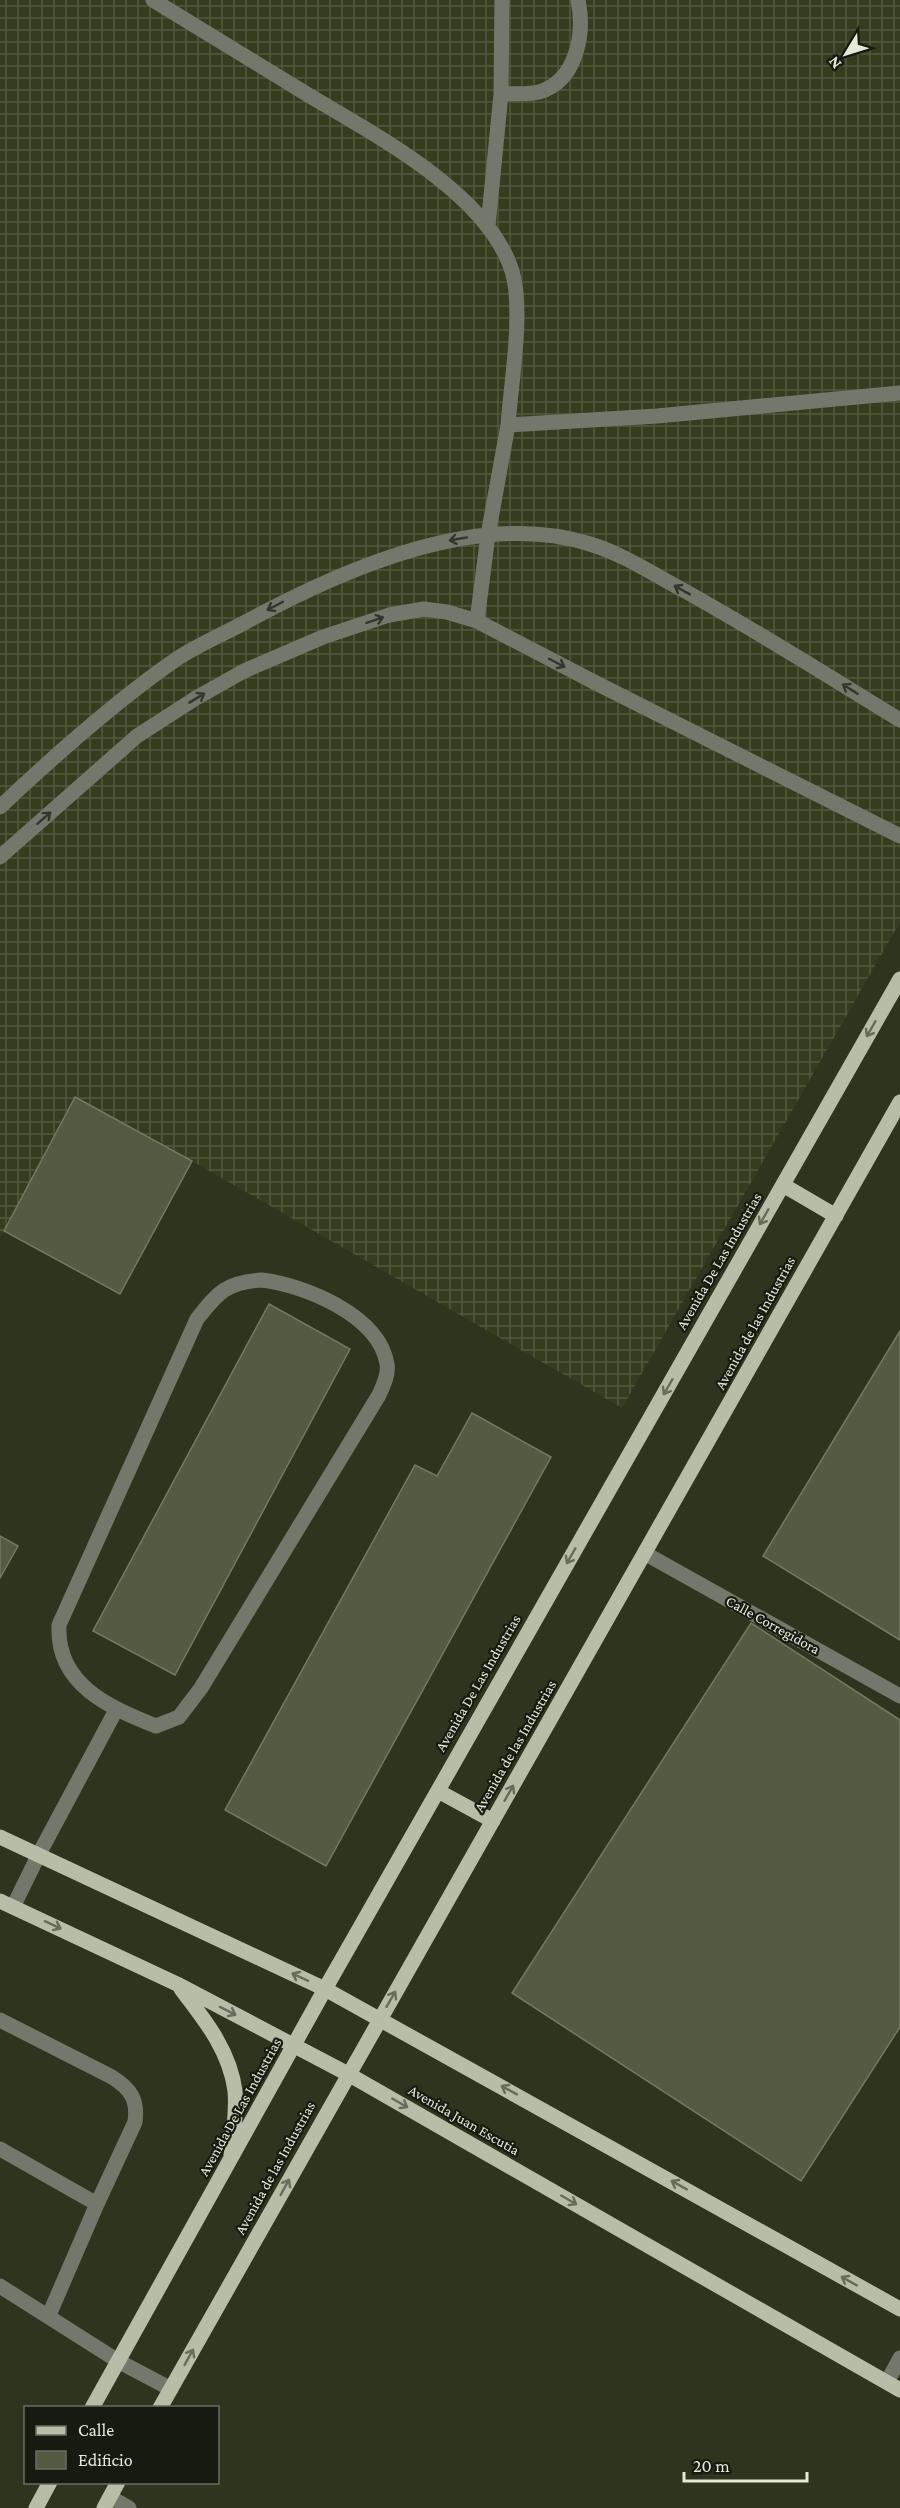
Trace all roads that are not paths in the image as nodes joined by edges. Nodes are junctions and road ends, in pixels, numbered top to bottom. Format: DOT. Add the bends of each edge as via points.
graph roads {
  1 [pos="153,0"];
  2 [pos="502,0"];
  3 [pos="578,0"];
  4 [pos="501,94"];
  5 [pos="488,226"];
  6 [pos="900,393"];
  7 [pos="508,425"];
  8 [pos="488,535"];
  9 [pos="477,621"];
  10 [pos="900,720"];
  11 [pos="0,807"];
  12 [pos="900,836"];
  13 [pos="0,857"];
  14 [pos="900,978"];
  15 [pos="900,1102"];
  16 [pos="783,1185"];
  17 [pos="836,1215"];
  18 [pos="646,1554"];
  19 [pos="900,1696"];
  20 [pos="116,1710"];
  21 [pos="438,1791"];
  22 [pos="493,1821"];
  23 [pos="0,1837"];
  24 [pos="39,1854"];
  25 [pos="7,1904"];
  26 [pos="177,1984"];
  27 [pos="325,1989"];
  28 [pos="380,2018"];
  29 [pos="0,2020"];
  30 [pos="295,2045"];
  31 [pos="348,2074"];
  32 [pos="0,2149"];
  33 [pos="230,2162"];
  34 [pos="97,2204"];
  35 [pos="0,2286"];
  36 [pos="900,2309"];
  37 [pos="49,2315"];
  38 [pos="900,2358"];
  39 [pos="118,2361"];
  40 [pos="893,2386"];
  41 [pos="171,2389"];
  42 [pos="93,2406"];
  43 [pos="161,2406"];
  44 [pos="49,2484"];
  45 [pos="117,2484"];
  46 [pos="107,2503"];
  47 [pos="36,2508"];
  48 [pos="129,2508"];
  1 -- 5 [label="street" via="404,153 447,185"];
  2 -- 4 [label="street"];
  3 -- 4 [label="street" via="579,44 562,78 537,93"];
  4 -- 5 [label="street"];
  5 -- 7 [label="street" via="503,247 518,297"];
  6 -- 7 [label="street" via="657,416"];
  7 -- 8 [label="street"];
  8 -- 9 [label="street"];
  10 -- 8 [label="street, one-way" via="736,619 630,561 591,544 551,535"];
  8 -- 11 [label="street, one-way" via="450,541 369,564 287,599 179,658 107,714"];
  9 -- 12 [label="street, one-way"];
  13 -- 9 [label="street, one-way" via="137,736 243,671 323,637 389,615 424,609"];
  14 -- 16 [label="main road, Avenida De Las Industrias, one-way"];
  15 -- 17 [label="main road, Avenida de las Industrias"];
  16 -- 17 [label="main road"];
  16 -- 21 [label="main road, Avenida De Las Industrias, one-way"];
  17 -- 18 [label="main road, Avenida de las Industrias"];
  18 -- 19 [label="street, Calle Corregidora"];
  22 -- 18 [label="main road, Avenida de las Industrias, one-way"];
  20 -- 20 [label="street" via="156,1726 179,1717 191,1704 379,1395 387,1364 381,1348 362,1324 322,1297 282,1282 241,1281 224,1288 197,1319 59,1624 61,1653 68,1669 79,1683"];
  20 -- 24 [label="street"];
  21 -- 22 [label="main road"];
  21 -- 27 [label="main road, Avenida De Las Industrias"];
  28 -- 22 [label="main road, Avenida de las Industrias, one-way"];
  23 -- 24 [label="main road"];
  24 -- 25 [label="street"];
  27 -- 24 [label="main road, one-way"];
  25 -- 26 [label="main road, Avenida Juan Escutia, one-way"];
  26 -- 30 [label="main road, Avenida Juan Escutia, one-way"];
  26 -- 33 [label="main road" via="220,2043 230,2066 236,2110"];
  27 -- 28 [label="main road"];
  27 -- 30 [label="main road, Avenida De Las Industrias"];
  28 -- 31 [label="main road, Avenida de las Industrias"];
  36 -- 28 [label="main road, one-way"];
  29 -- 34 [label="street" via="112,2077 127,2086 134,2097 135,2122"];
  30 -- 31 [label="main road, Avenida Juan Escutia"];
  30 -- 33 [label="main road, Avenida De Las Industrias"];
  31 -- 40 [label="main road, Avenida Juan Escutia, one-way"];
  41 -- 31 [label="main road, Avenida de las Industrias, one-way"];
  32 -- 34 [label="street"];
  33 -- 39 [label="main road, Avenida De Las Industrias"];
  34 -- 37 [label="street"];
  35 -- 37 [label="street"];
  37 -- 39 [label="street"];
  38 -- 40 [label="street"];
  39 -- 41 [label="street"];
  39 -- 42 [label="main road, Avenida De Las Industrias"];
  41 -- 43 [label="main road, Avenida de las Industrias"];
  44 -- 47 [label="main road"];
  45 -- 46 [label="main road"];
  46 -- 48 [label="street"];
}
